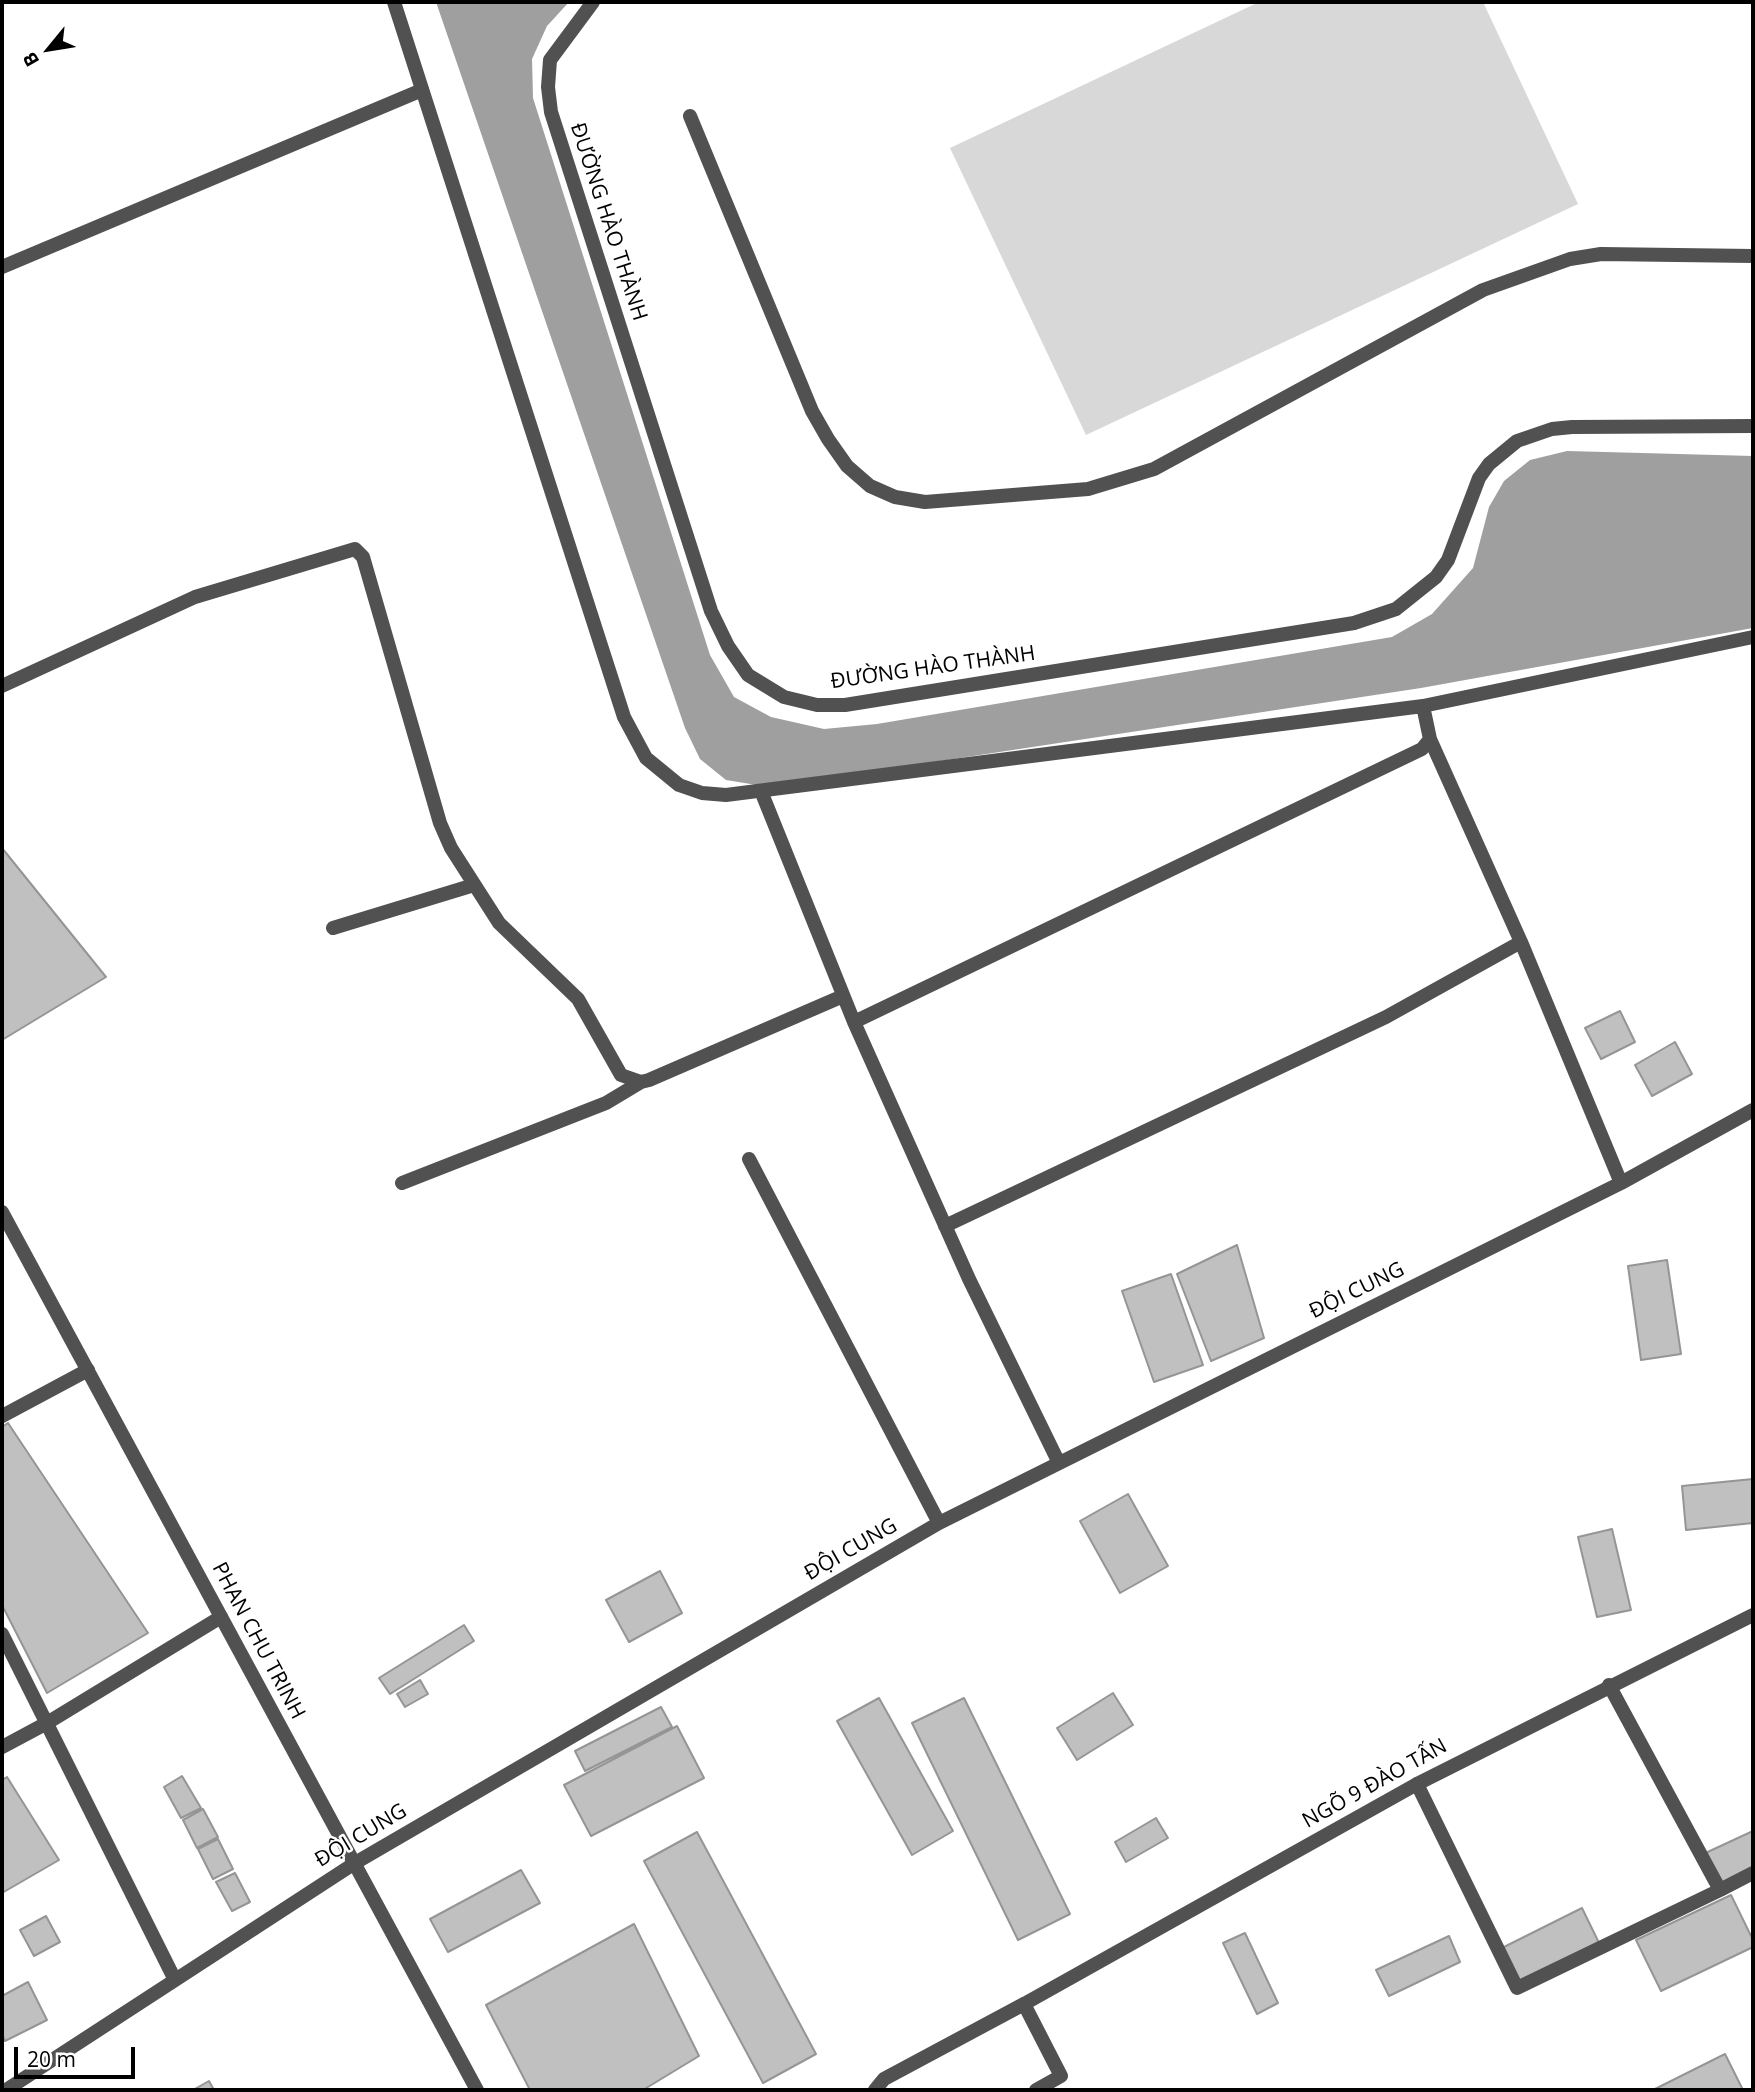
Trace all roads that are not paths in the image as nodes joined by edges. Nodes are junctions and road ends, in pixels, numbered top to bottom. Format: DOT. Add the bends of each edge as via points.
graph roads {
  1 [pos="394,2"];
  2 [pos="593,2"];
  3 [pos="422,90"];
  4 [pos="690,116"];
  5 [pos="1753,256"];
  6 [pos="2,267"];
  7 [pos="1753,426"];
  8 [pos="1753,637"];
  9 [pos="2,685"];
  10 [pos="1423,706"];
  11 [pos="1430,739"];
  12 [pos="761,791"];
  13 [pos="474,885"];
  14 [pos="333,928"];
  15 [pos="1521,942"];
  16 [pos="843,996"];
  17 [pos="854,1022"];
  18 [pos="641,1082"];
  19 [pos="1753,1110"];
  20 [pos="749,1159"];
  21 [pos="402,1183"];
  22 [pos="1621,1183"];
  23 [pos="2,1212"];
  24 [pos="945,1226"];
  25 [pos="88,1370"];
  26 [pos="2,1416"];
  27 [pos="1058,1461"];
  28 [pos="939,1523"];
  29 [pos="1753,1615"];
  30 [pos="221,1617"];
  31 [pos="2,1634"];
  32 [pos="1609,1685"];
  33 [pos="47,1723"];
  34 [pos="2,1747"];
  35 [pos="1417,1784"];
  36 [pos="355,1863"];
  37 [pos="1753,1873"];
  38 [pos="1720,1890"];
  39 [pos="175,1980"];
  40 [pos="1024,2004"];
  41 [pos="6,2090"];
  42 [pos="477,2090"];
  43 [pos="876,2090"];
  44 [pos="1035,2090"];
  1 -- 3 [label="street"];
  2 -- 7 [label="street, ĐƯỜNG HÀO THÀNH" via="550,60 551,112 711,611 748,675 784,697 817,705 845,705 1354,623 1396,609 1436,577 1448,560 1479,478 1517,441 1573,427"];
  3 -- 6 [label="street"];
  3 -- 12 [label="street" via="634,739 646,758 680,785 726,795"];
  4 -- 5 [label="street" via="828,439 847,466 870,486 895,497 925,502 1088,489 1154,469 1483,290 1558,262 1601,254"];
  8 -- 10 [label="street"];
  9 -- 13 [label="street" via="195,597 355,549 363,557 440,823"];
  10 -- 11 [label="street"];
  10 -- 12 [label="street"];
  11 -- 15 [label="street"];
  11 -- 17 [label="street" via="1422,748"];
  12 -- 16 [label="street"];
  13 -- 14 [label="street"];
  13 -- 18 [label="street" via="499,923 578,999 621,1075"];
  15 -- 22 [label="street"];
  15 -- 24 [label="street" via="1386,1017"];
  16 -- 17 [label="street"];
  16 -- 18 [label="street"];
  17 -- 24 [label="street"];
  18 -- 21 [label="street" via="606,1102"];
  19 -- 22 [label="street, ĐỘI CUNG"];
  20 -- 28 [label="street"];
  22 -- 27 [label="street, ĐỘI CUNG"];
  23 -- 25 [label="street, PHAN CHU TRINH"];
  24 -- 27 [label="street"];
  25 -- 26 [label="street"];
  25 -- 30 [label="street, PHAN CHU TRINH"];
  27 -- 28 [label="street, ĐỘI CUNG"];
  28 -- 36 [label="street, ĐỘI CUNG"];
  29 -- 32 [label="street, NGÕ 9 ĐÀO TẤN"];
  30 -- 33 [label="street"];
  30 -- 36 [label="street, PHAN CHU TRINH"];
  31 -- 33 [label="street"];
  32 -- 35 [label="street, NGÕ 9 ĐÀO TẤN"];
  32 -- 38 [label="street"];
  33 -- 34 [label="street"];
  33 -- 39 [label="street"];
  35 -- 38 [label="street" via="1517,1988"];
  35 -- 40 [label="street, NGÕ 9 ĐÀO TẤN"];
  36 -- 39 [label="street, ĐỘI CUNG"];
  36 -- 42 [label="street, PHAN CHU TRINH"];
  37 -- 38 [label="street"];
  39 -- 41 [label="street, ĐỘI CUNG"];
  40 -- 43 [label="street, NGÕ 9 ĐÀO TẤN" via="884,2079"];
  40 -- 44 [label="street" via="1061,2076"];
}
